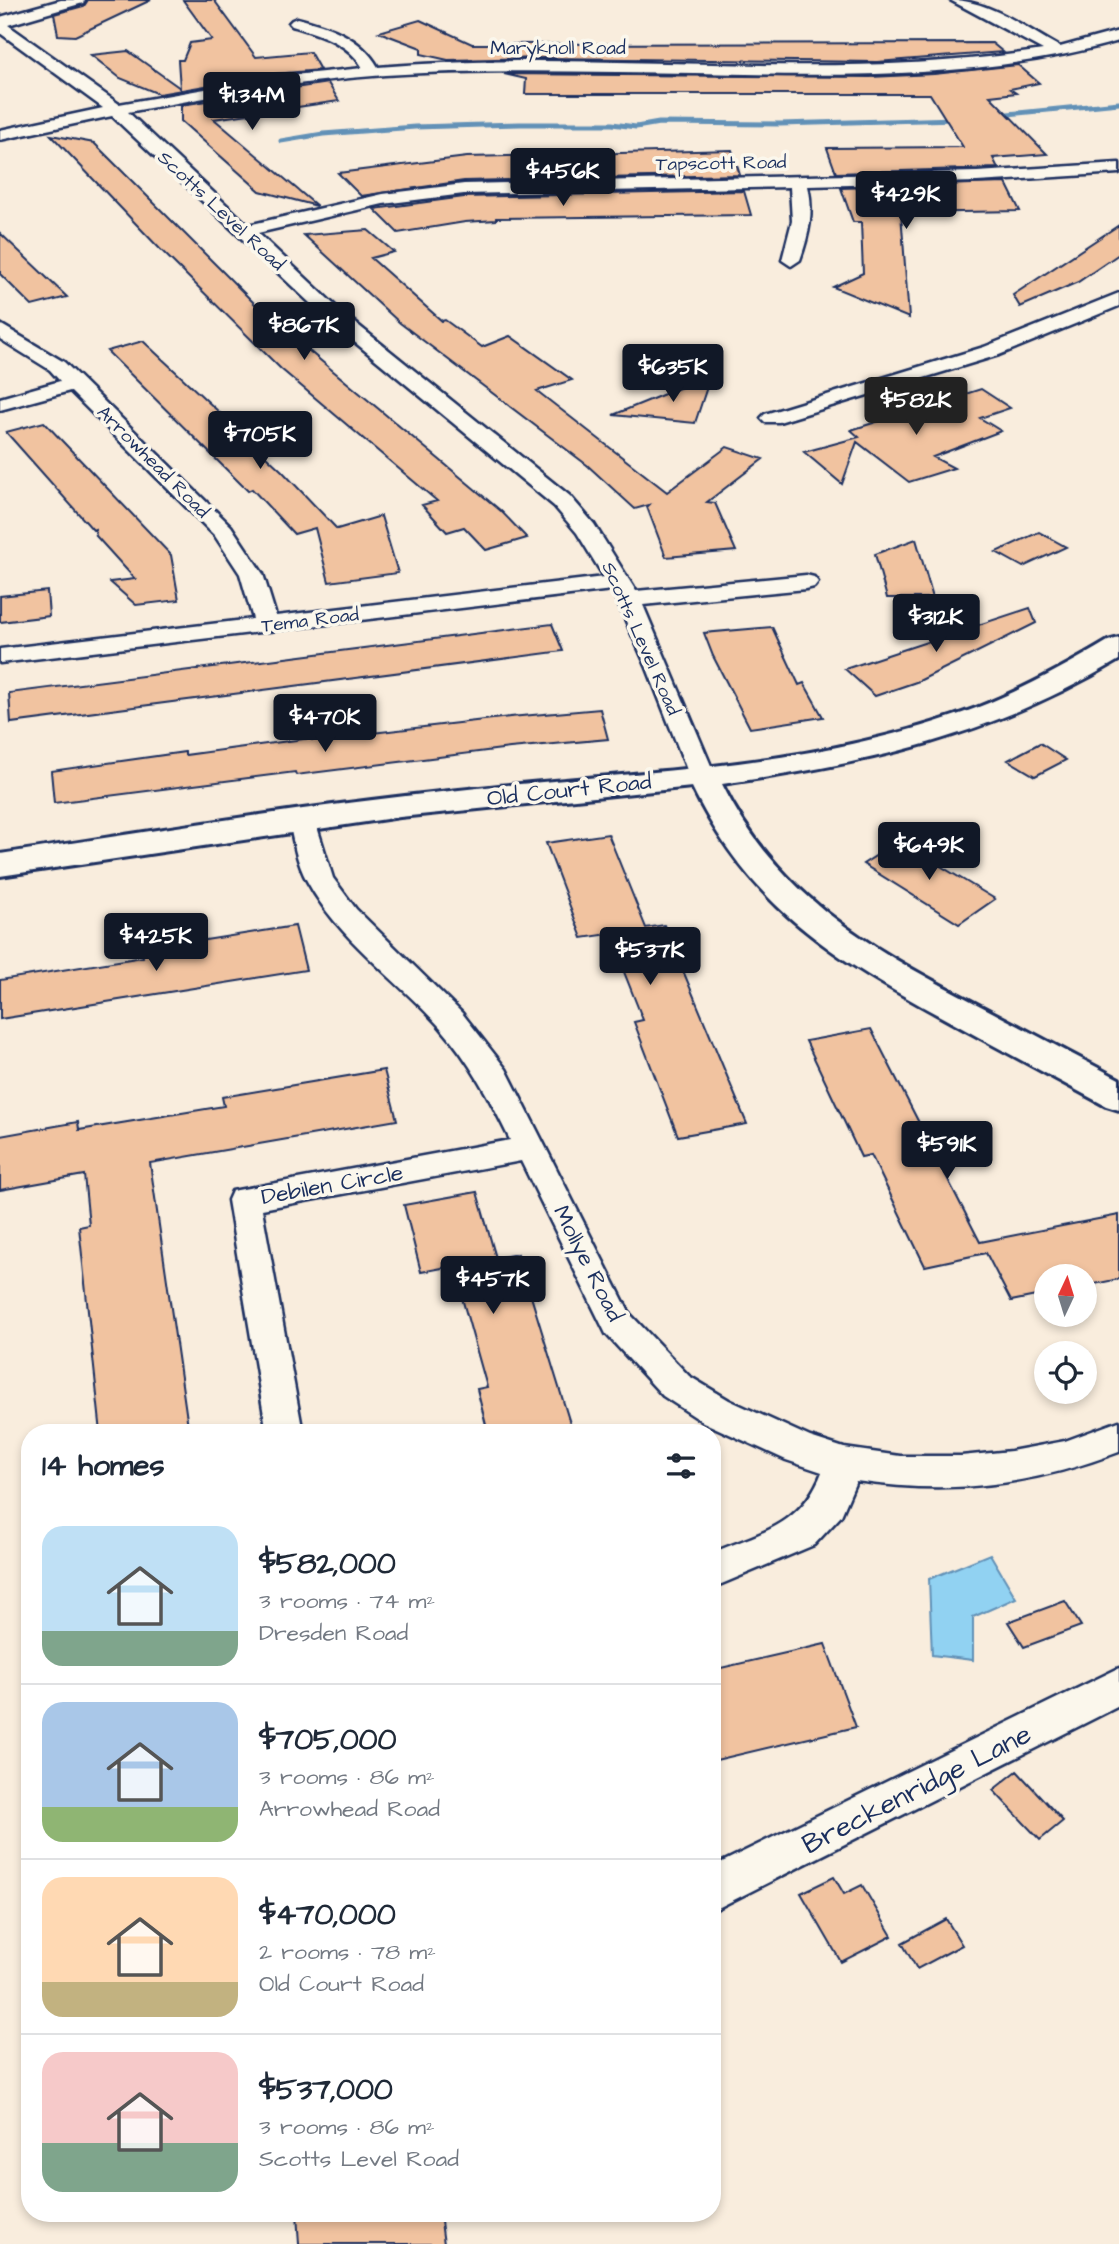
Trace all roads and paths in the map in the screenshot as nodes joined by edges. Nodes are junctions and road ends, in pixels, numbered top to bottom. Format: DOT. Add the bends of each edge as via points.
graph roads {
  1 [pos="78,0"];
  2 [pos="957,0"];
  3 [pos="297,23"];
  4 [pos="0,24"];
  5 [pos="1119,36"];
  6 [pos="1056,51"];
  7 [pos="373,72"];
  8 [pos="115,109"];
  9 [pos="0,135"];
  10 [pos="1119,168"];
  11 [pos="798,182"];
  12 [pos="244,231"];
  13 [pos="791,260"];
  14 [pos="1119,299"];
  15 [pos="0,330"];
  16 [pos="76,383"];
  17 [pos="0,404"];
  18 [pos="772,418"];
  19 [pos="806,582"];
  20 [pos="624,590"];
  21 [pos="266,624"];
  22 [pos="1119,647"];
  23 [pos="0,656"];
  24 [pos="702,775"];
  25 [pos="303,820"];
  26 [pos="0,865"];
  27 [pos="1119,1096"];
  28 [pos="530,1148"];
  29 [pos="283,1424"];
  30 [pos="1119,1436"];
  31 [pos="844,1464"];
  32 [pos="721,1567"];
  33 [pos="1119,1686"];
  34 [pos="721,1885"];
  1 -- 4 [label="street"];
  2 -- 6 [label="street"];
  3 -- 7 [label="street" via="356,47"];
  4 -- 8 [label="street, Scotts Level Road"];
  5 -- 6 [label="street, Maryknoll Road"];
  6 -- 7 [label="street, Maryknoll Road" via="906,67"];
  7 -- 8 [label="street, Maryknoll Road" via="238,86"];
  8 -- 9 [label="street, Maryknoll Road"];
  8 -- 12 [label="street, Scotts Level Road"];
  10 -- 11 [label="street, Tapscott Road"];
  11 -- 12 [label="street, Tapscott Road" via="436,191"];
  11 -- 13 [label="street" via="803,219"];
  12 -- 20 [label="street, Scotts Level Road" via="379,355 562,501 585,525"];
  14 -- 18 [label="street" via="1000,349"];
  15 -- 16 [label="street, Arrowhead Road"];
  16 -- 17 [label="street"];
  16 -- 21 [label="street, Arrowhead Road" via="242,555 257,582"];
  19 -- 20 [label="street, Tema Road"];
  20 -- 21 [label="street, Tema Road"];
  20 -- 24 [label="street, Scotts Level Road"];
  21 -- 23 [label="street, Tema Road"];
  22 -- 24 [label="main road, Old Court Road" via="1063,680 969,721 857,752"];
  24 -- 25 [label="main road, Old Court Road"];
  24 -- 27 [label="main road, Scotts Level Road" via="748,855 804,913 898,977"];
  25 -- 26 [label="main road, Old Court Road"];
  25 -- 28 [label="street, Mollye Road" via="320,880 346,916 473,1046 495,1077"];
  28 -- 29 [label="street, Debilen Circle" via="244,1200"];
  28 -- 31 [label="street, Mollye Road" via="618,1324 646,1356 676,1386 716,1411"];
  30 -- 31 [label="street, Mollye Road" via="1067,1456 1011,1468 900,1472"];
  31 -- 32 [label="street" via="828,1505 801,1532"];
  33 -- 34 [label="street, Breckenridge Lane"];
}
